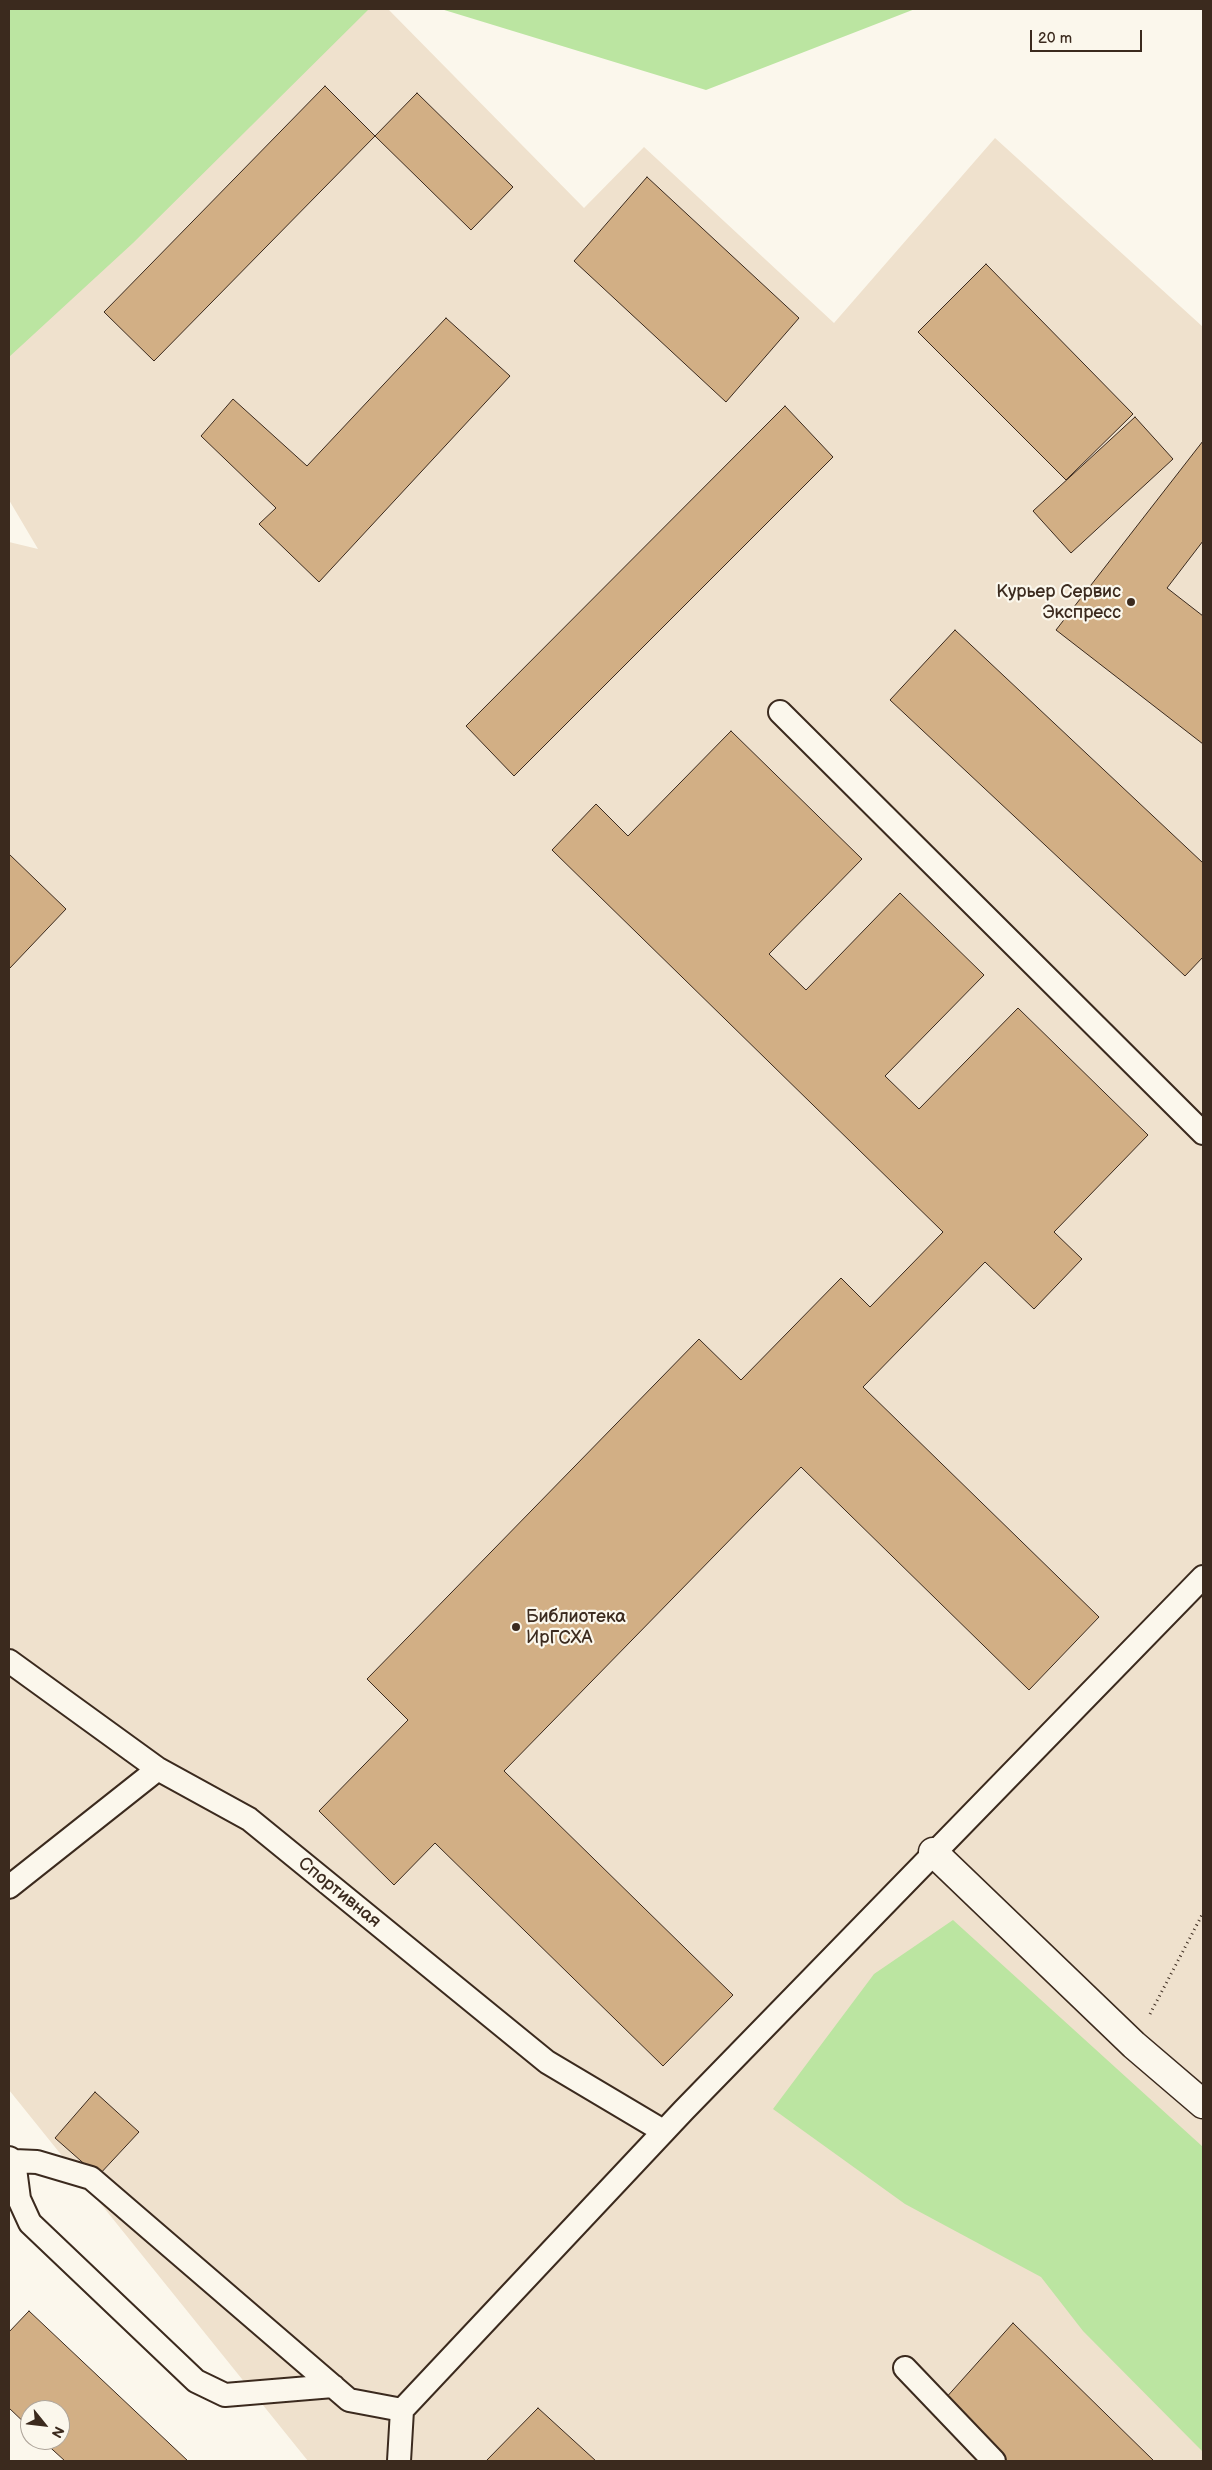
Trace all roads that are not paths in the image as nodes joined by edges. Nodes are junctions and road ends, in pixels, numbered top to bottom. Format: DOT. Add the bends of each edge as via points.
graph roads {
  1 [pos="780,712"];
  2 [pos="1203,1133"];
  3 [pos="1203,1577"];
  4 [pos="9,1661"];
  5 [pos="158,1769"];
  6 [pos="933,1852"];
  7 [pos="9,1887"];
  8 [pos="1203,2104"];
  9 [pos="663,2132"];
  10 [pos="11,2160"];
  11 [pos="905,2368"];
  12 [pos="334,2386"];
  13 [pos="402,2410"];
  14 [pos="399,2461"];
  15 [pos="994,2461"];
  1 -- 2 [label="lane"];
  3 -- 6 [label="lane"];
  4 -- 5 [label="lane, Спортивная"];
  5 -- 7 [label="lane"];
  5 -- 9 [label="lane, Спортивная" via="249,1819 547,2062"];
  6 -- 8 [label="street" via="1134,2046"];
  6 -- 9 [label="lane"];
  9 -- 13 [label="lane"];
  10 -- 12 [label="lane" via="36,2162 91,2178"];
  10 -- 12 [label="lane" via="19,2199 30,2223 196,2381 224,2395"];
  11 -- 15 [label="lane"];
  12 -- 13 [label="lane" via="349,2400"];
  13 -- 14 [label="lane"];
}
